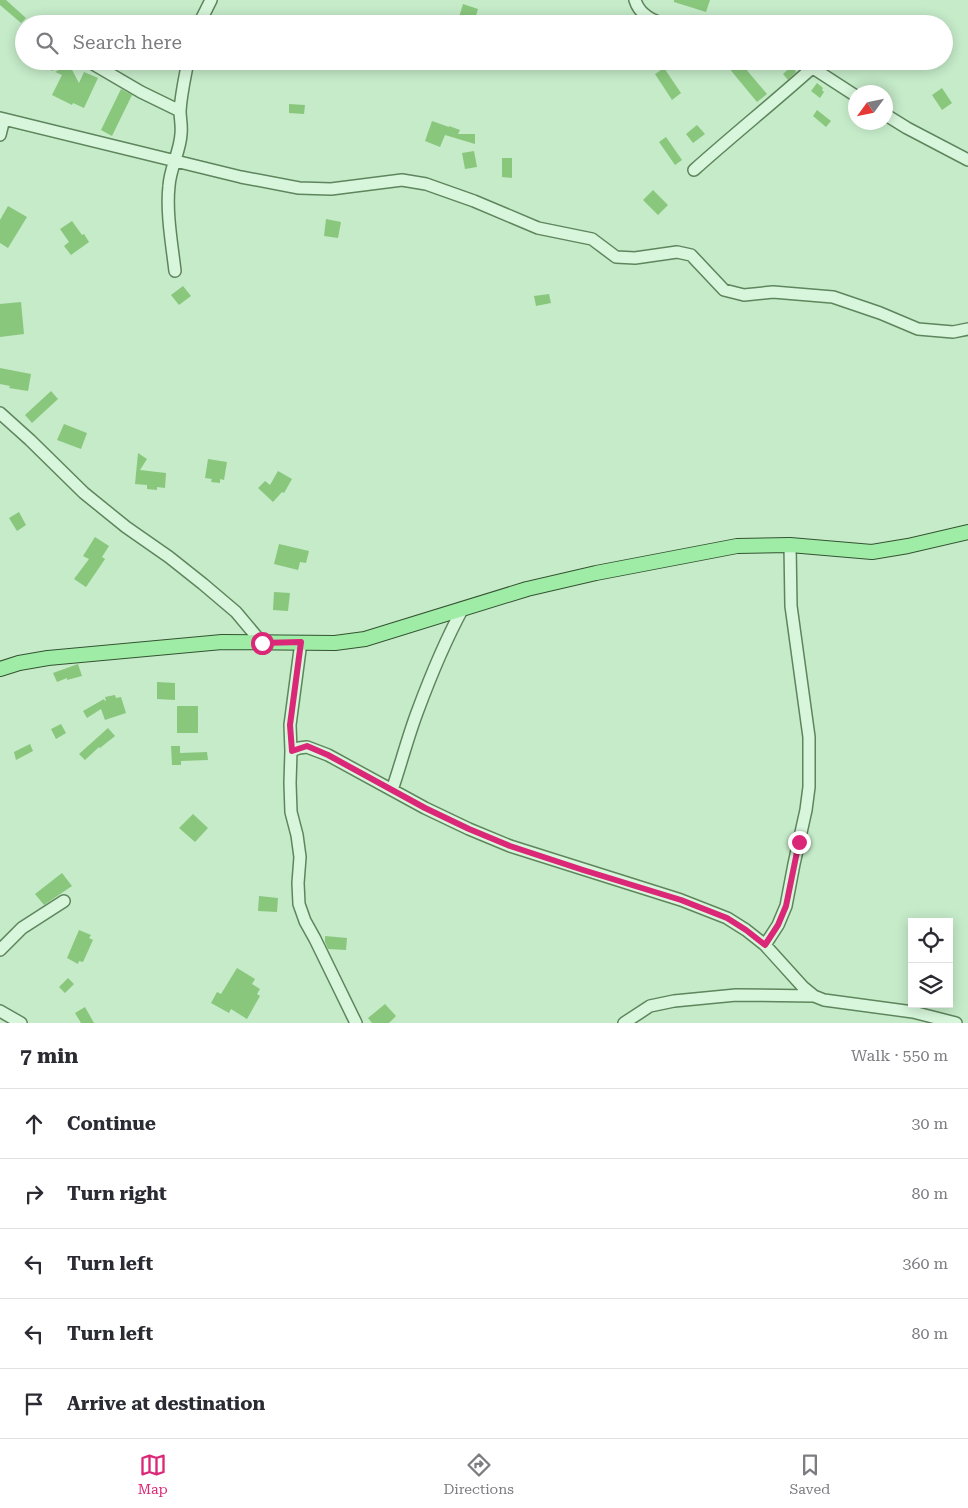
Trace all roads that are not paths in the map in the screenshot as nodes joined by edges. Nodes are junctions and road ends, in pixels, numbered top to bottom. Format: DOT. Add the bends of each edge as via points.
graph roads {
  1 [pos="211,0"];
  2 [pos="635,0"];
  3 [pos="204,15"];
  4 [pos="646,15"];
  5 [pos="103,70"];
  6 [pos="187,70"];
  7 [pos="810,70"];
  8 [pos="815,70"];
  9 [pos="848,91"];
  10 [pos="180,111"];
  11 [pos="2,118"];
  12 [pos="893,119"];
  13 [pos="0,135"];
  14 [pos="968,160"];
  15 [pos="174,161"];
  16 [pos="694,170"];
  17 [pos="175,271"];
  18 [pos="968,329"];
  19 [pos="0,413"];
  20 [pos="968,532"];
  21 [pos="790,545"];
  22 [pos="463,608"];
  23 [pos="301,642"];
  24 [pos="262,643"];
  25 [pos="0,669"];
  26 [pos="292,751"];
  27 [pos="392,790"];
  28 [pos="64,901"];
  29 [pos="765,945"];
  30 [pos="0,950"];
  31 [pos="814,996"];
  32 [pos="0,1011"];
  33 [pos="21,1023"];
  34 [pos="356,1023"];
  35 [pos="624,1023"];
  36 [pos="956,1023"];
  1 -- 3 [label="street"];
  2 -- 4 [label="street"];
  5 -- 10 [label="street"];
  6 -- 10 [label="street"];
  7 -- 16 [label="street"];
  8 -- 9 [label="street"];
  10 -- 15 [label="street" via="180,144"];
  11 -- 13 [label="street"];
  11 -- 15 [label="street"];
  12 -- 14 [label="street"];
  15 -- 17 [label="street" via="169,187"];
  15 -- 18 [label="street" via="299,188 331,189 402,180 426,184 538,228 592,239 616,257 635,258 677,252 691,254 724,290 744,294 772,292 833,297 918,329 953,332"];
  19 -- 24 [label="street" via="84,493 236,612"];
  20 -- 21 [label="main road" via="872,552"];
  21 -- 22 [label="main road" via="737,546 666,559 527,588"];
  21 -- 29 [label="street" via="791,606 809,737 809,787 786,906"];
  22 -- 23 [label="main road" via="365,639 335,643"];
  22 -- 27 [label="street" via="432,673"];
  23 -- 24 [label="main road"];
  23 -- 26 [label="street" via="290,725"];
  24 -- 25 [label="main road" via="222,642 48,658"];
  26 -- 27 [label="street" via="307,746"];
  26 -- 34 [label="street" via="291,812 300,857 299,904"];
  27 -- 29 [label="street" via="510,846 681,900 727,918"];
  28 -- 30 [label="street" via="22,928"];
  29 -- 31 [label="street"];
  31 -- 35 [label="street" via="736,996 674,1001 650,1006"];
  31 -- 36 [label="street" via="913,1012"];
  32 -- 33 [label="street"];
}
